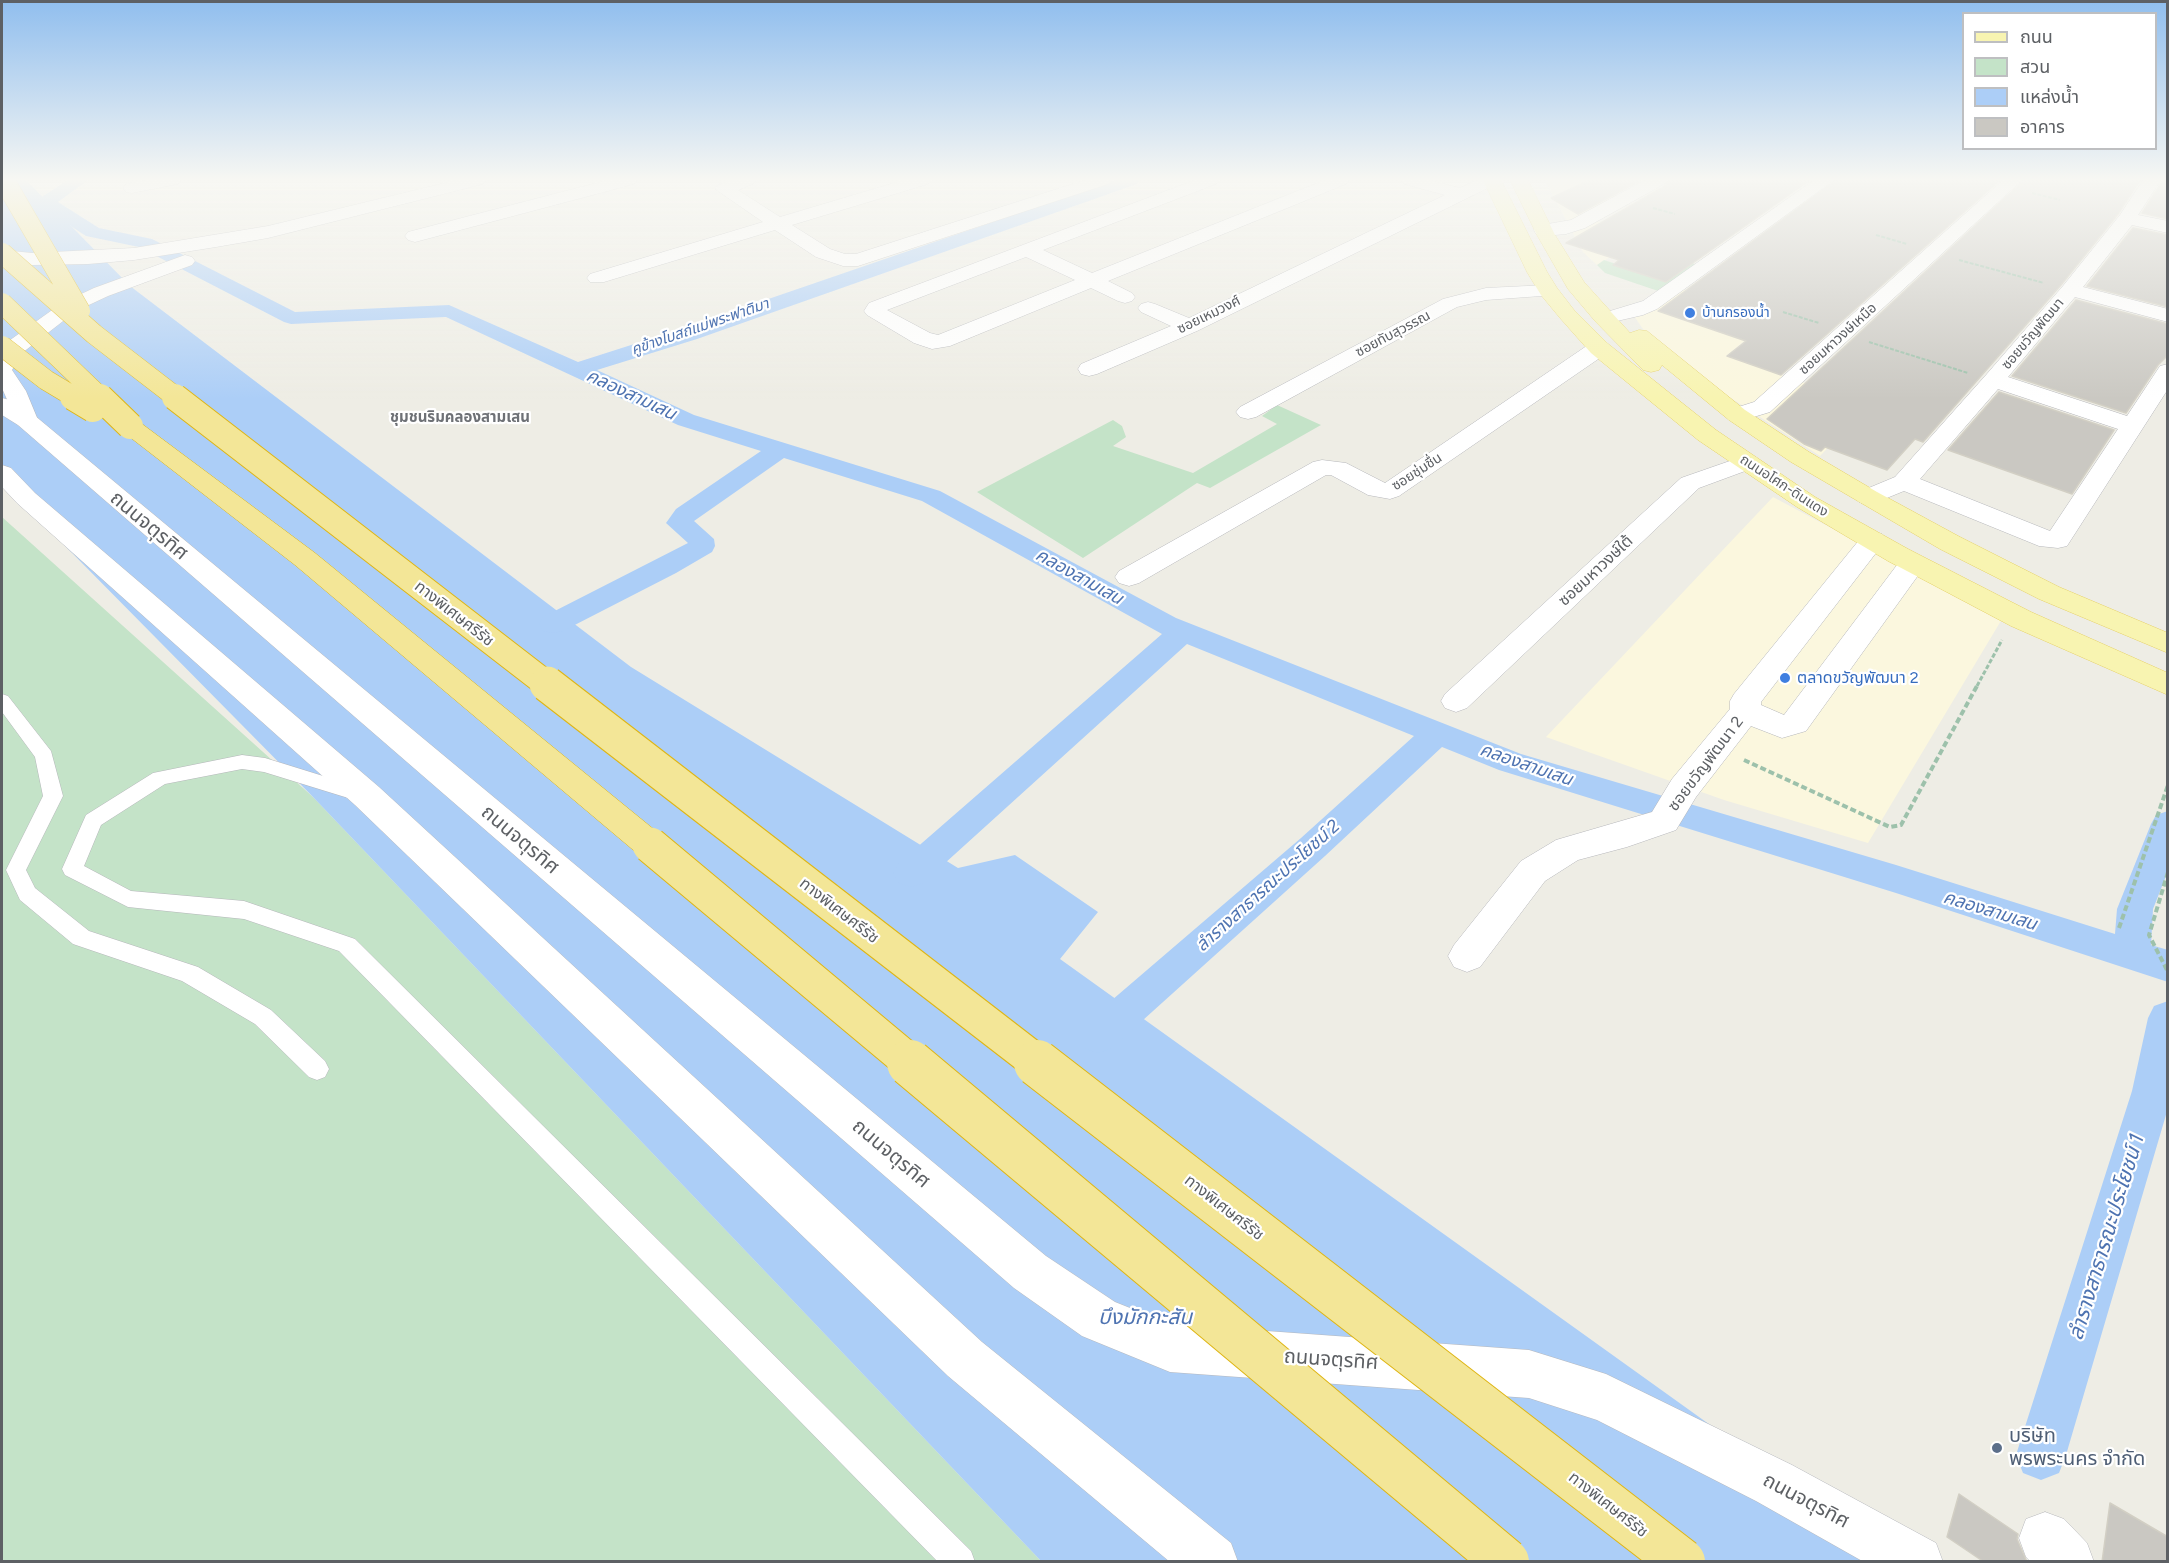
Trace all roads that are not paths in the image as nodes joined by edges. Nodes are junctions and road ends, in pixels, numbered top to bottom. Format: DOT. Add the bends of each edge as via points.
graph roads {
  1 [pos="45,253"];
  2 [pos="136,253"];
  3 [pos="210,253"];
  4 [pos="679,253"];
  5 [pos="825,253"];
  6 [pos="880,253"];
  7 [pos="1016,253"];
  8 [pos="1034,253"];
  9 [pos="1161,253"];
  10 [pos="1337,253"];
  11 [pos="1528,253"];
  12 [pos="1556,253"];
  13 [pos="1561,253"];
  14 [pos="1723,253"];
  15 [pos="1932,253"];
  16 [pos="2099,253"];
  17 [pos="2,255"];
  18 [pos="597,278"];
  19 [pos="1092,281"];
  20 [pos="2070,290"];
  21 [pos="1548,291"];
  22 [pos="1125,297"];
  23 [pos="2,303"];
  24 [pos="1149,308"];
  25 [pos="1617,315"];
  26 [pos="2168,316"];
  27 [pos="1189,326"];
  28 [pos="94,334"];
  29 [pos="2,346"];
  30 [pos="1599,348"];
  31 [pos="2,368"];
  32 [pos="1089,369"];
  33 [pos="2168,371"];
  34 [pos="2,373"];
  35 [pos="1994,380"];
  36 [pos="14,412"];
  37 [pos="1248,412"];
  38 [pos="1737,415"];
  39 [pos="130,426"];
  40 [pos="2133,426"];
  41 [pos="1747,462"];
  42 [pos="2,473"];
  43 [pos="1904,482"];
  44 [pos="1868,497"];
  45 [pos="1873,540"];
  46 [pos="1913,563"];
  47 [pos="1129,577"];
  48 [pos="2168,644"];
  49 [pos="2168,661"];
  50 [pos="2168,685"];
  51 [pos="2,700"];
  52 [pos="1456,701"];
  53 [pos="1746,711"];
  54 [pos="367,796"];
  55 [pos="1467,956"];
  56 [pos="317,1070"];
  57 [pos="1840,1518"];
  58 [pos="960,1562"];
  59 [pos="1212,1562"];
  60 [pos="1506,1562"];
  61 [pos="1682,1562"];
  62 [pos="1885,1562"];
  63 [pos="1917,1562"];
  1 -- 28 [label="highway, bridge"];
  2 -- 17 [label="street, bridge" via="32,259"];
  3 -- 31 [label="street, bridge" via="69,307 14,348"];
  4 -- 18 [label="street"];
  5 -- 6 [label="street" via="833,258 858,260"];
  7 -- 19 [label="street" via="874,311 932,342 942,341"];
  8 -- 19 [label="street"];
  9 -- 19 [label="street"];
  10 -- 27 [label="street, ซอยเหมวงศ์"];
  11 -- 21 [label="main road, ถนนอโศก-ดินแดง"];
  12 -- 49 [label="main road, ถนนอโศก-ดินแดง" via="1575,285 1637,353 1734,432 1870,517 1964,567"];
  13 -- 25 [label="main road, ถนนอโศก-ดินแดง"];
  14 -- 25 [label="street" via="1650,305"];
  15 -- 38 [label="street, ซอยมหาวงษ์เหนือ" via="1762,407"];
  16 -- 20 [label="street, ซอยขวัญพัฒนา"];
  17 -- 28 [label="highway, ทางพิเศษศรีรัช, bridge"];
  19 -- 22 [label="street"];
  20 -- 26 [label="street"];
  20 -- 35 [label="street, ซอยขวัญพัฒนา"];
  21 -- 30 [label="main road, ถนนอโศก-ดินแดง"];
  21 -- 37 [label="street, ซอยทับสุวรรณ" via="1486,294 1450,303"];
  23 -- 39 [label="highway, bridge"];
  24 -- 27 [label="street"];
  25 -- 38 [label="main road, ถนนอโศก-ดินแดง"];
  27 -- 32 [label="street, ซอยเหมวงศ์"];
  28 -- 61 [label="highway, ทางพิเศษศรีรัช, bridge"];
  29 -- 39 [label="highway, bridge" via="55,386"];
  30 -- 41 [label="main road, ถนนอโศก-ดินแดง" via="1707,435"];
  30 -- 47 [label="street, ซอยชุ่มชื่น" via="1390,491 1377,490 1337,468 1322,467"];
  33 -- 40 [label="street"];
  34 -- 36 [label="street, ถนนจตุรทิศ" via="15,391"];
  35 -- 40 [label="street"];
  35 -- 43 [label="street, ซอยขวัญพัฒนา"];
  36 -- 57 [label="street, ถนนจตุรทิศ, bridge" via="1021,1264 1099,1319 1170,1348 1529,1374 1606,1398"];
  38 -- 44 [label="main road, ถนนอโศก-ดินแดง"];
  39 -- 60 [label="highway, bridge" via="305,559"];
  40 -- 43 [label="street" via="2058,540 2048,540"];
  41 -- 45 [label="main road, ถนนอโศก-ดินแดง"];
  41 -- 52 [label="street, ซอยมหาวงษ์ใต้" via="1690,483"];
  42 -- 54 [label="street"];
  43 -- 44 [label="street, ซอยขวัญพัฒนา"];
  44 -- 48 [label="main road, ถนนอโศก-ดินแดง" via="2049,593"];
  45 -- 46 [label="main road, ถนนอโศก-ดินแดง"];
  45 -- 53 [label="street, ซอยขวัญพัฒนา 2" via="1745,701"];
  46 -- 50 [label="main road, ถนนอโศก-ดินแดง" via="2021,619"];
  46 -- 53 [label="street, ซอยขวัญพัฒนา 2" via="1795,723 1782,727"];
  51 -- 56 [label="lane" via="44,756 53,796 16,870 27,894 81,938 190,974 263,1017"];
  53 -- 55 [label="street, ซอยขวัญพัฒนา 2" via="1684,788 1664,821 1568,849 1533,871"];
  54 -- 58 [label="lane" via="265,765 242,762 160,778 93,820 72,869 128,898 244,910 347,945"];
  54 -- 59 [label="street" via="965,1359"];
  57 -- 62 [label="street"];
  57 -- 63 [label="street, ถนนจตุรทิศ"];
}
